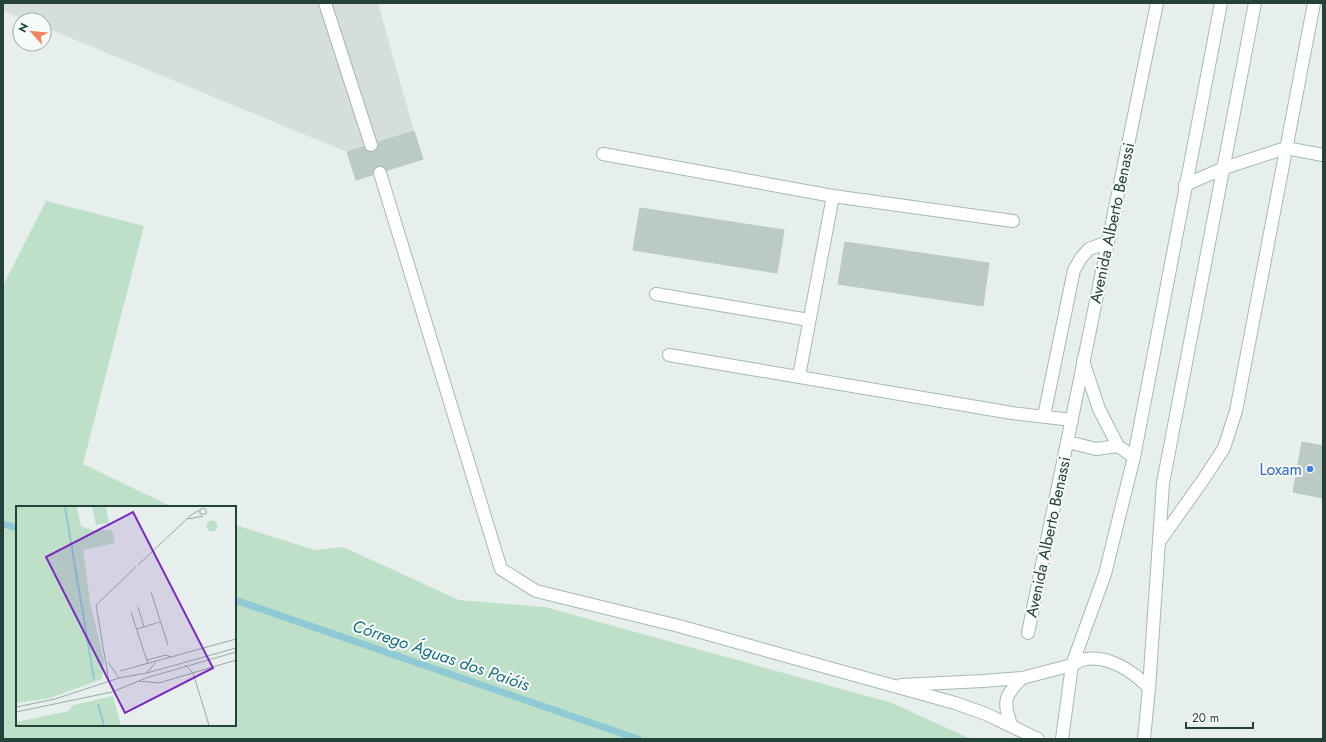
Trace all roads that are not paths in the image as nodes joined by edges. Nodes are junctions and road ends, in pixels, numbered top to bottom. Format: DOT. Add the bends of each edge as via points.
graph roads {
  1 [pos="325,3"];
  2 [pos="1157,3"];
  3 [pos="1221,3"];
  4 [pos="1256,3"];
  5 [pos="1314,3"];
  6 [pos="371,145"];
  7 [pos="1286,148"];
  8 [pos="602,154"];
  9 [pos="1323,155"];
  10 [pos="1224,168"];
  11 [pos="380,172"];
  12 [pos="1186,185"];
  13 [pos="833,196"];
  14 [pos="1013,221"];
  15 [pos="1108,242"];
  16 [pos="656,294"];
  17 [pos="809,320"];
  18 [pos="670,355"];
  19 [pos="1083,361"];
  20 [pos="799,376"];
  21 [pos="1044,416"];
  22 [pos="1072,420"];
  23 [pos="1068,442"];
  24 [pos="1118,446"];
  25 [pos="1134,457"];
  26 [pos="1159,542"];
  27 [pos="1028,632"];
  28 [pos="1072,665"];
  29 [pos="1022,678"];
  30 [pos="888,685"];
  31 [pos="1149,688"];
  32 [pos="1011,725"];
  33 [pos="1038,739"];
  34 [pos="1062,739"];
  35 [pos="1144,739"];
  1 -- 6 [label="street"];
  2 -- 15 [label="street, Avenida Alberto Benassi"];
  3 -- 12 [label="street"];
  4 -- 10 [label="street"];
  5 -- 7 [label="street"];
  7 -- 9 [label="street"];
  7 -- 10 [label="street"];
  7 -- 26 [label="street" via="1236,411 1224,448"];
  8 -- 13 [label="street"];
  10 -- 12 [label="street"];
  10 -- 26 [label="street" via="1163,483"];
  11 -- 30 [label="street" via="501,569 536,591 679,626"];
  12 -- 25 [label="street"];
  13 -- 14 [label="street"];
  13 -- 17 [label="street"];
  15 -- 19 [label="street, Avenida Alberto Benassi"];
  15 -- 21 [label="street" via="1089,249 1074,270"];
  16 -- 17 [label="street"];
  17 -- 20 [label="street"];
  18 -- 20 [label="street"];
  19 -- 22 [label="street, Avenida Alberto Benassi"];
  19 -- 24 [label="street" via="1099,409"];
  20 -- 21 [label="street" via="1012,413"];
  21 -- 22 [label="street"];
  22 -- 23 [label="street, Avenida Alberto Benassi"];
  23 -- 24 [label="street, Avenida Alberto Benassi" via="1096,449"];
  23 -- 27 [label="street, Avenida Alberto Benassi"];
  24 -- 25 [label="street"];
  25 -- 28 [label="street" via="1105,574"];
  26 -- 31 [label="street"];
  28 -- 29 [label="street"];
  28 -- 31 [label="street" via="1086,659 1114,663 1128,669"];
  28 -- 34 [label="street"];
  29 -- 30 [label="street"];
  29 -- 32 [label="street" via="1005,699"];
  30 -- 32 [label="street" via="954,703"];
  31 -- 35 [label="street"];
  32 -- 33 [label="street"];
}
